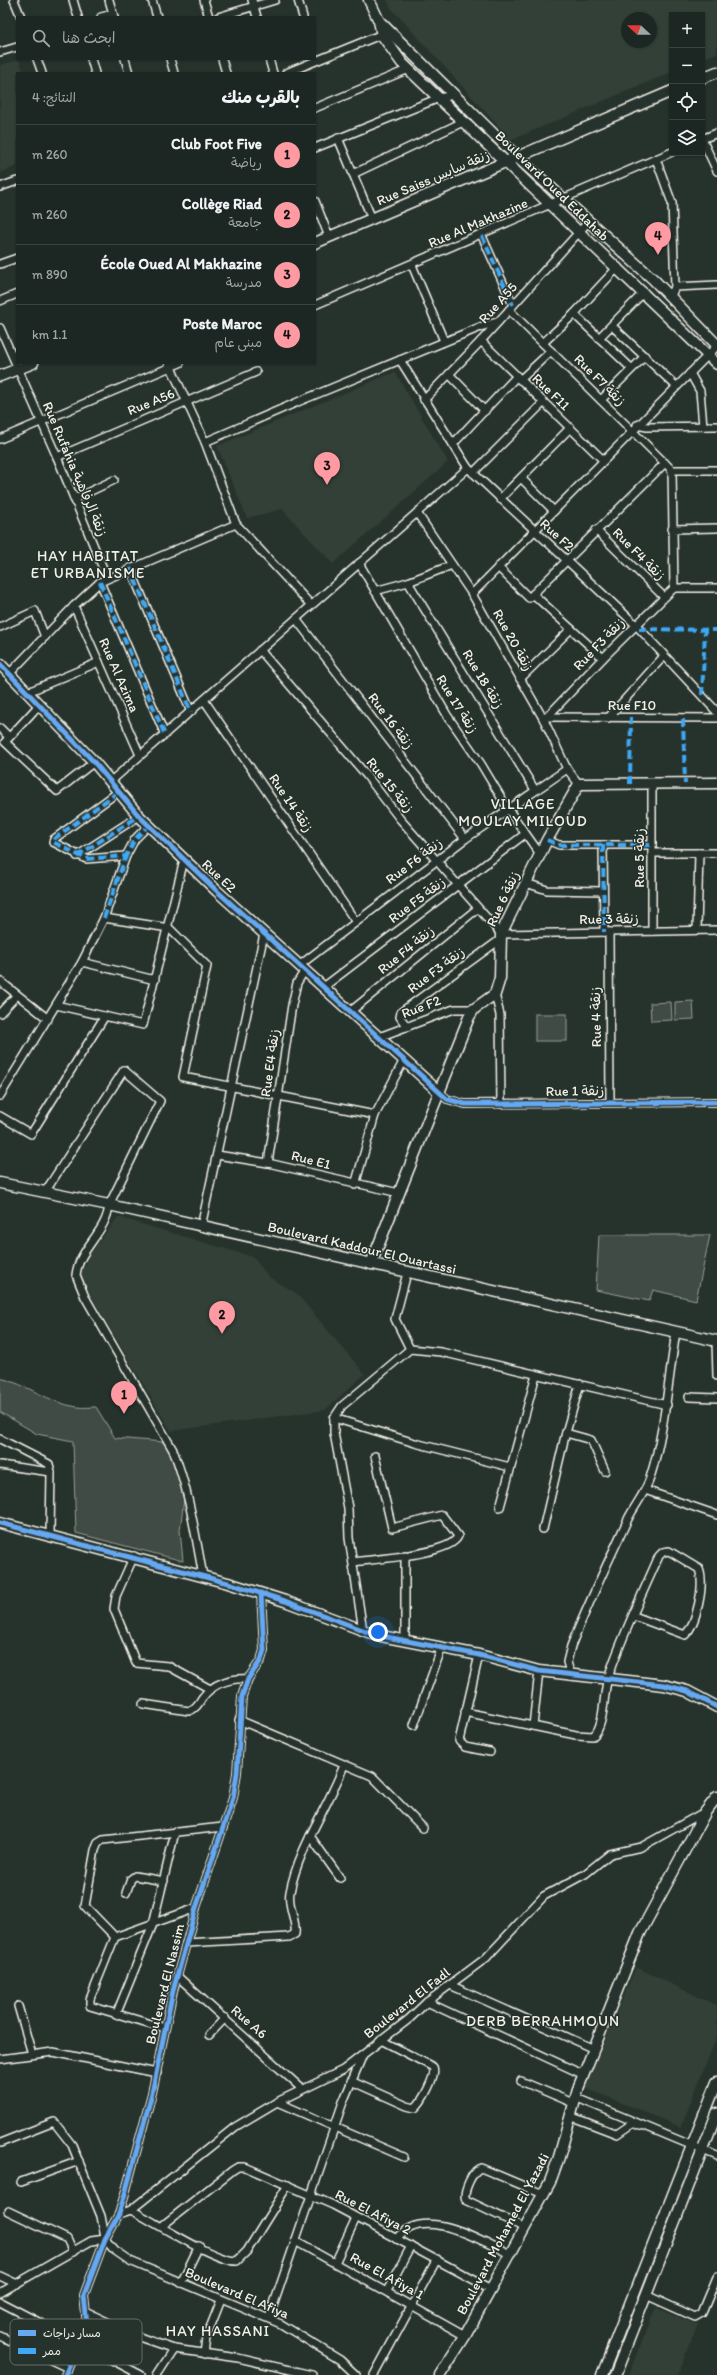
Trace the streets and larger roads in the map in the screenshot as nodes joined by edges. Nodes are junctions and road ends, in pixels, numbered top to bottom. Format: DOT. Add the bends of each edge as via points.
graph roads {
  1 [pos="14,0"];
  2 [pos="73,0"];
  3 [pos="109,0"];
  4 [pos="152,0"];
  5 [pos="204,0"];
  6 [pos="275,0"];
  7 [pos="298,0"];
  8 [pos="369,0"];
  9 [pos="253,3"];
  10 [pos="113,15"];
  11 [pos="20,16"];
  12 [pos="78,16"];
  13 [pos="157,16"];
  14 [pos="209,16"];
  15 [pos="220,16"];
  16 [pos="257,16"];
  17 [pos="303,16"];
  18 [pos="386,33"];
  19 [pos="16,47"];
  20 [pos="0,52"];
  21 [pos="316,58"];
  22 [pos="37,60"];
  23 [pos="91,60"];
  24 [pos="125,60"];
  25 [pos="170,60"];
  26 [pos="222,60"];
  27 [pos="269,60"];
  28 [pos="312,60"];
  29 [pos="409,69"];
  30 [pos="42,72"];
  31 [pos="95,72"];
  32 [pos="129,72"];
  33 [pos="174,72"];
  34 [pos="226,72"];
  35 [pos="273,72"];
  36 [pos="288,72"];
  37 [pos="717,72"];
  38 [pos="705,77"];
  39 [pos="669,92"];
  40 [pos="454,95"];
  41 [pos="439,98"];
  42 [pos="316,108"];
  43 [pos="465,121"];
  44 [pos="717,133"];
  45 [pos="338,138"];
  46 [pos="705,138"];
  47 [pos="705,145"];
  48 [pos="316,148"];
  49 [pos="669,153"];
  50 [pos="518,158"];
  51 [pos="656,159"];
  52 [pos="506,163"];
  53 [pos="717,171"];
  54 [pos="353,174"];
  55 [pos="16,181"];
  56 [pos="0,187"];
  57 [pos="564,198"];
  58 [pos="316,204"];
  59 [pos="553,205"];
  60 [pos="372,219"];
  61 [pos="589,220"];
  62 [pos="580,232"];
  63 [pos="482,236"];
  64 [pos="329,237"];
  65 [pos="316,243"];
  66 [pos="16,258"];
  67 [pos="0,264"];
  68 [pos="412,265"];
  69 [pos="618,267"];
  70 [pos="717,285"];
  71 [pos="674,286"];
  72 [pos="644,292"];
  73 [pos="16,294"];
  74 [pos="670,298"];
  75 [pos="0,301"];
  76 [pos="316,305"];
  77 [pos="511,308"];
  78 [pos="574,314"];
  79 [pos="498,322"];
  80 [pos="612,326"];
  81 [pos="0,328"];
  82 [pos="599,338"];
  83 [pos="444,341"];
  84 [pos="481,341"];
  85 [pos="543,343"];
  86 [pos="717,346"];
  87 [pos="551,351"];
  88 [pos="708,355"];
  89 [pos="645,356"];
  90 [pos="400,360"];
  91 [pos="31,364"];
  92 [pos="717,364"];
  93 [pos="170,365"];
  94 [pos="632,368"];
  95 [pos="18,370"];
  96 [pos="256,372"];
  97 [pos="690,373"];
  98 [pos="449,374"];
  99 [pos="0,376"];
  100 [pos="518,378"];
  101 [pos="676,386"];
  102 [pos="424,400"];
  103 [pos="601,400"];
  104 [pos="186,402"];
  105 [pos="543,403"];
  106 [pos="485,411"];
  107 [pos="42,422"];
  108 [pos="703,426"];
  109 [pos="717,426"];
  110 [pos="570,428"];
  111 [pos="635,428"];
  112 [pos="0,439"];
  113 [pos="205,442"];
  114 [pos="453,444"];
  115 [pos="57,457"];
  116 [pos="603,460"];
  117 [pos="665,464"];
  118 [pos="672,470"];
  119 [pos="717,470"];
  120 [pos="471,471"];
  121 [pos="521,478"];
  122 [pos="114,480"];
  123 [pos="74,499"];
  124 [pos="500,499"];
  125 [pos="554,511"];
  126 [pos="417,513"];
  127 [pos="236,524"];
  128 [pos="717,528"];
  129 [pos="672,529"];
  130 [pos="596,530"];
  131 [pos="534,532"];
  132 [pos="566,560"];
  133 [pos="359,563"];
  134 [pos="452,565"];
  135 [pos="498,567"];
  136 [pos="130,568"];
  137 [pos="103,580"];
  138 [pos="408,582"];
  139 [pos="674,588"];
  140 [pos="717,588"];
  141 [pos="375,591"];
  142 [pos="472,594"];
  143 [pos="533,594"];
  144 [pos="664,597"];
  145 [pos="310,605"];
  146 [pos="74,606"];
  147 [pos="296,619"];
  148 [pos="636,626"];
  149 [pos="0,627"];
  150 [pos="571,629"];
  151 [pos="45,637"];
  152 [pos="260,650"];
  153 [pos="664,656"];
  154 [pos="603,658"];
  155 [pos="99,662"];
  156 [pos="0,664"];
  157 [pos="10,673"];
  158 [pos="520,679"];
  159 [pos="28,692"];
  160 [pos="204,700"];
  161 [pos="40,704"];
  162 [pos="191,712"];
  163 [pos="717,712"];
  164 [pos="608,718"];
  165 [pos="717,718"];
  166 [pos="546,719"];
  167 [pos="0,728"];
  168 [pos="164,735"];
  169 [pos="9,737"];
  170 [pos="140,755"];
  171 [pos="94,762"];
  172 [pos="567,769"];
  173 [pos="110,782"];
  174 [pos="717,783"];
  175 [pos="579,784"];
  176 [pos="652,784"];
  177 [pos="535,790"];
  178 [pos="118,792"];
  179 [pos="508,809"];
  180 [pos="139,816"];
  181 [pos="149,825"];
  182 [pos="525,834"];
  183 [pos="465,839"];
  184 [pos="547,840"];
  185 [pos="603,845"];
  186 [pos="652,845"];
  187 [pos="652,853"];
  188 [pos="699,853"];
  189 [pos="717,853"];
  190 [pos="540,854"];
  191 [pos="77,856"];
  192 [pos="126,856"];
  193 [pos="184,860"];
  194 [pos="436,861"];
  195 [pos="526,883"];
  196 [pos="457,886"];
  197 [pos="603,891"];
  198 [pos="477,909"];
  199 [pos="104,918"];
  200 [pos="356,922"];
  201 [pos="169,928"];
  202 [pos="697,930"];
  203 [pos="717,930"];
  204 [pos="652,931"];
  205 [pos="606,932"];
  206 [pos="264,934"];
  207 [pos="501,936"];
  208 [pos="82,962"];
  209 [pos="302,968"];
  210 [pos="155,980"];
  211 [pos="0,981"];
  212 [pos="324,986"];
  213 [pos="17,994"];
  214 [pos="496,994"];
  215 [pos="56,1005"];
  216 [pos="474,1009"];
  217 [pos="351,1011"];
  218 [pos="0,1013"];
  219 [pos="105,1016"];
  220 [pos="48,1019"];
  221 [pos="407,1027"];
  222 [pos="379,1037"];
  223 [pos="404,1060"];
  224 [pos="231,1086"];
  225 [pos="438,1091"];
  226 [pos="279,1095"];
  227 [pos="0,1096"];
  228 [pos="610,1102"];
  229 [pos="717,1102"];
  230 [pos="501,1104"];
  231 [pos="375,1115"];
  232 [pos="0,1116"];
  233 [pos="217,1154"];
  234 [pos="268,1163"];
  235 [pos="0,1183"];
  236 [pos="356,1185"];
  237 [pos="45,1192"];
  238 [pos="399,1193"];
  239 [pos="109,1205"];
  240 [pos="201,1227"];
  241 [pos="371,1264"];
  242 [pos="407,1272"];
  243 [pos="676,1332"];
  244 [pos="717,1341"];
  245 [pos="410,1349"];
  246 [pos="536,1375"];
  247 [pos="717,1376"];
  248 [pos="580,1384"];
  249 [pos="689,1397"];
  250 [pos="717,1398"];
  251 [pos="667,1405"];
  252 [pos="334,1418"];
  253 [pos="566,1433"];
  254 [pos="0,1439"];
  255 [pos="375,1456"];
  256 [pos="0,1465"];
  257 [pos="510,1466"];
  258 [pos="605,1471"];
  259 [pos="51,1472"];
  260 [pos="646,1490"];
  261 [pos="500,1507"];
  262 [pos="717,1515"];
  263 [pos="0,1523"];
  264 [pos="544,1529"];
  265 [pos="50,1535"];
  266 [pos="404,1555"];
  267 [pos="134,1556"];
  268 [pos="353,1562"];
  269 [pos="203,1576"];
  270 [pos="261,1593"];
  271 [pos="634,1616"];
  272 [pos="363,1631"];
  273 [pos="405,1641"];
  274 [pos="442,1647"];
  275 [pos="479,1655"];
  276 [pos="539,1671"];
  277 [pos="571,1676"];
  278 [pos="248,1679"];
  279 [pos="607,1679"];
  280 [pos="210,1689"];
  281 [pos="143,1704"];
  282 [pos="717,1707"];
  283 [pos="464,1712"];
  284 [pos="239,1720"];
  285 [pos="414,1725"];
  286 [pos="533,1726"];
  287 [pos="490,1752"];
  288 [pos="344,1765"];
  289 [pos="717,1797"];
  290 [pos="706,1811"];
  291 [pos="223,1827"];
  292 [pos="423,1828"];
  293 [pos="175,1832"];
  294 [pos="310,1836"];
  295 [pos="340,1878"];
  296 [pos="164,1881"];
  297 [pos="126,1893"];
  298 [pos="196,1908"];
  299 [pos="153,1924"];
  300 [pos="115,1937"];
  301 [pos="186,1943"];
  302 [pos="177,1976"];
  303 [pos="450,1984"];
  304 [pos="427,2002"];
  305 [pos="18,2006"];
  306 [pos="116,2015"];
  307 [pos="225,2018"];
  308 [pos="165,2028"];
  309 [pos="209,2035"];
  310 [pos="382,2040"];
  311 [pos="594,2049"];
  312 [pos="364,2053"];
  313 [pos="32,2054"];
  314 [pos="0,2059"];
  315 [pos="157,2073"];
  316 [pos="584,2075"];
  317 [pos="351,2081"];
  318 [pos="522,2081"];
  319 [pos="717,2082"];
  320 [pos="302,2089"];
  321 [pos="574,2100"];
  322 [pos="277,2102"];
  323 [pos="717,2113"];
  324 [pos="570,2116"];
  325 [pos="334,2127"];
  326 [pos="0,2143"];
  327 [pos="696,2147"];
  328 [pos="717,2156"];
  329 [pos="404,2158"];
  330 [pos="79,2161"];
  331 [pos="21,2182"];
  332 [pos="288,2185"];
  333 [pos="543,2194"];
  334 [pos="310,2195"];
  335 [pos="131,2210"];
  336 [pos="8,2211"];
  337 [pos="119,2214"];
  338 [pos="356,2218"];
  339 [pos="162,2226"];
  340 [pos="525,2228"];
  341 [pos="105,2239"];
  342 [pos="396,2239"];
  343 [pos="295,2241"];
  344 [pos="199,2246"];
  345 [pos="412,2246"];
  346 [pos="73,2252"];
  347 [pos="510,2254"];
  348 [pos="437,2259"];
  349 [pos="335,2262"];
  350 [pos="0,2276"];
  351 [pos="717,2277"];
  352 [pos="180,2283"];
  353 [pos="17,2284"];
  354 [pos="491,2289"];
  355 [pos="387,2291"];
  356 [pos="0,2293"];
  357 [pos="646,2295"];
  358 [pos="221,2300"];
  359 [pos="0,2302"];
  360 [pos="413,2305"];
  361 [pos="86,2312"];
  362 [pos="269,2318"];
  363 [pos="32,2319"];
  364 [pos="87,2319"];
  365 [pos="101,2319"];
  366 [pos="0,2336"];
  367 [pos="465,2336"];
  368 [pos="142,2337"];
  369 [pos="10,2341"];
  370 [pos="174,2349"];
  371 [pos="204,2354"];
  372 [pos="54,2365"];
  373 [pos="120,2365"];
  374 [pos="67,2372"];
  375 [pos="141,2375"];
  376 [pos="157,2375"];
  377 [pos="312,2375"];
  378 [pos="356,2375"];
  379 [pos="374,2375"];
  380 [pos="440,2375"];
  381 [pos="602,2375"];
  382 [pos="615,2375"];
  1 -- 11 [label="street"];
  2 -- 12 [label="street"];
  3 -- 10 [label="street"];
  4 -- 13 [label="street"];
  5 -- 14 [label="street"];
  6 -- 9 [label="street"];
  7 -- 17 [label="street"];
  8 -- 18 [label="street, Boulevard Oued Eddahab"];
  9 -- 15 [label="street"];
  9 -- 16 [label="street"];
  18 -- 21 [label="street"];
  18 -- 29 [label="street, Boulevard Oued Eddahab" via="390,48"];
  18 -- 40 [label="street, Boulevard Oued Eddahab"];
  19 -- 20 [label="street"];
  22 -- 30 [label="street"];
  23 -- 31 [label="street"];
  24 -- 32 [label="street"];
  25 -- 33 [label="street"];
  26 -- 34 [label="street"];
  27 -- 35 [label="street"];
  28 -- 36 [label="street"];
  29 -- 41 [label="street, Boulevard Oued Eddahab"];
  29 -- 42 [label="street"];
  37 -- 38 [label="street"];
  39 -- 50 [label="street, Rue Saiss زنقة سايس"];
  40 -- 41 [label="street"];
  40 -- 50 [label="street, Boulevard Oued Eddahab"];
  41 -- 43 [label="street, Boulevard Oued Eddahab"];
  41 -- 45 [label="street"];
  43 -- 52 [label="street, Boulevard Oued Eddahab"];
  43 -- 54 [label="street"];
  44 -- 46 [label="street"];
  45 -- 48 [label="street"];
  45 -- 54 [label="street"];
  47 -- 53 [label="street"];
  49 -- 51 [label="street, Rue Al Makhazine"];
  50 -- 52 [label="street, Rue Saiss زنقة سايس"];
  50 -- 57 [label="street, Boulevard Oued Eddahab"];
  51 -- 57 [label="street, Rue Al Makhazine"];
  51 -- 71 [label="street" via="672,203"];
  52 -- 59 [label="street, Boulevard Oued Eddahab"];
  52 -- 60 [label="street, Rue Saiss زنقة سايس"];
  54 -- 60 [label="street"];
  55 -- 56 [label="street"];
  57 -- 59 [label="street, Rue Al Makhazine"];
  57 -- 61 [label="street, Boulevard Oued Eddahab"];
  58 -- 64 [label="street"];
  59 -- 62 [label="street, Boulevard Oued Eddahab"];
  59 -- 63 [label="street, Rue Al Makhazine"];
  60 -- 64 [label="street, Rue Saiss زنقة سايس"];
  61 -- 62 [label="street, Rue A55"];
  61 -- 74 [label="street, Boulevard Oued Eddahab"];
  62 -- 69 [label="street, Boulevard Oued Eddahab"];
  62 -- 77 [label="street, Rue A55"];
  63 -- 68 [label="street, Rue Al Makhazine"];
  63 -- 77 [label="street"];
  64 -- 65 [label="street, Rue Saiss زنقة سايس"];
  66 -- 67 [label="street"];
  68 -- 76 [label="street, Rue Al Makhazine"];
  68 -- 83 [label="street"];
  69 -- 72 [label="street, Boulevard Oued Eddahab"];
  69 -- 78 [label="street"];
  70 -- 71 [label="street"];
  71 -- 74 [label="street"];
  72 -- 80 [label="street"];
  72 -- 88 [label="street, Boulevard Oued Eddahab"];
  73 -- 75 [label="street"];
  74 -- 86 [label="street, Boulevard Oued Eddahab"];
  77 -- 79 [label="street, Rue A55"];
  77 -- 85 [label="street, Rue F7 زنقة"];
  78 -- 82 [label="street"];
  78 -- 85 [label="street"];
  79 -- 83 [label="street"];
  79 -- 84 [label="street, Rue A55"];
  80 -- 82 [label="street"];
  80 -- 89 [label="street"];
  81 -- 95 [label="street, Rue Rufahia زنقة الرفاهية"];
  82 -- 94 [label="street"];
  83 -- 90 [label="street"];
  84 -- 98 [label="street, Rue A55"];
  84 -- 100 [label="street, Rue F11"];
  85 -- 87 [label="street, Rue F7 زنقة"];
  86 -- 88 [label="street"];
  87 -- 100 [label="street"];
  87 -- 103 [label="street, Rue F7 زنقة"];
  88 -- 92 [label="street, Boulevard Oued Eddahab"];
  88 -- 97 [label="street"];
  89 -- 94 [label="street"];
  89 -- 101 [label="street"];
  90 -- 102 [label="street, Rue F2"];
  90 -- 113 [label="street"];
  91 -- 95 [label="street"];
  93 -- 104 [label="street"];
  93 -- 107 [label="street"];
  94 -- 103 [label="street"];
  95 -- 99 [label="street"];
  95 -- 107 [label="street, Rue Rufahia زنقة الرفاهية"];
  96 -- 104 [label="street, Rue A56"];
  97 -- 101 [label="street"];
  97 -- 108 [label="street" via="700,391"];
  98 -- 102 [label="street, Rue A55"];
  98 -- 106 [label="street"];
  100 -- 105 [label="street, Rue F11"];
  100 -- 106 [label="street"];
  101 -- 111 [label="street"];
  102 -- 114 [label="street, Rue F2"];
  103 -- 111 [label="street, Rue F7 زنقة"];
  104 -- 113 [label="street"];
  104 -- 115 [label="street, Rue A56"];
  105 -- 110 [label="street, Rue F11"];
  105 -- 120 [label="street"];
  106 -- 114 [label="street"];
  107 -- 112 [label="street"];
  107 -- 115 [label="street, Rue Rufahia زنقة الرفاهية"];
  108 -- 109 [label="street"];
  108 -- 111 [label="street"];
  110 -- 116 [label="street, Rue F11"];
  110 -- 121 [label="street"];
  111 -- 116 [label="street"];
  111 -- 117 [label="street, Rue F7 زنقة"];
  113 -- 127 [label="street"];
  114 -- 120 [label="street, Rue F2"];
  115 -- 123 [label="street, Rue Rufahia زنقة الرفاهية"];
  116 -- 125 [label="street"];
  117 -- 118 [label="street, Rue F7 زنقة"];
  117 -- 130 [label="street"];
  118 -- 119 [label="street"];
  118 -- 129 [label="street"];
  120 -- 124 [label="street, Rue F2"];
  120 -- 126 [label="street"];
  121 -- 124 [label="street"];
  121 -- 125 [label="street"];
  122 -- 123 [label="street"];
  123 -- 137 [label="street, Rue Rufahia زنقة الرفاهية"];
  124 -- 131 [label="street, Rue F2"];
  125 -- 131 [label="street"];
  126 -- 133 [label="street"];
  126 -- 134 [label="street, Rue 20 زنقة"];
  127 -- 136 [label="street"];
  127 -- 145 [label="street"];
  128 -- 129 [label="street"];
  129 -- 139 [label="street"];
  130 -- 132 [label="street"];
  130 -- 144 [label="street, Rue F4 زنقة"];
  131 -- 132 [label="street, Rue F2"];
  131 -- 135 [label="street"];
  132 -- 143 [label="street"];
  132 -- 148 [label="street, Rue F2"];
  133 -- 141 [label="street, Rue 17 زنقة"];
  133 -- 145 [label="street"];
  134 -- 138 [label="street"];
  134 -- 142 [label="street, Rue 20 زنقة"];
  135 -- 142 [label="street"];
  135 -- 143 [label="street" via="527,597"];
  136 -- 137 [label="street"];
  136 -- 162 [label="street"];
  137 -- 146 [label="street"];
  137 -- 168 [label="street, Rue Rufahia زنقة الرفاهية"];
  138 -- 141 [label="street"];
  138 -- 177 [label="street, Rue 18 زنقة"];
  139 -- 140 [label="street"];
  139 -- 144 [label="street, Rue F3 زنقة"];
  141 -- 179 [label="street, Rue 17 زنقة" via="447,715"];
  142 -- 158 [label="street, Rue 20 زنقة"];
  143 -- 150 [label="street"];
  144 -- 148 [label="street, Rue F3 زنقة"];
  145 -- 147 [label="street"];
  146 -- 151 [label="street"];
  146 -- 155 [label="street, Rue Al Azima"];
  147 -- 152 [label="street"];
  147 -- 183 [label="street, Rue 16 زنقة"];
  148 -- 153 [label="street, Rue F2"];
  148 -- 154 [label="street, Rue F3 زنقة"];
  149 -- 151 [label="street" via="35,612"];
  150 -- 154 [label="street"];
  150 -- 158 [label="street"];
  151 -- 157 [label="street"];
  152 -- 160 [label="street"];
  152 -- 194 [label="street, Rue 15 زنقة"];
  153 -- 163 [label="street, Rue F2"];
  153 -- 164 [label="street"];
  154 -- 166 [label="street, Rue F3 زنقة"];
  155 -- 159 [label="street"];
  155 -- 170 [label="street, Rue Al Azima"];
  156 -- 157 [label="street, Rue E2"];
  157 -- 159 [label="street, Rue E2"];
  158 -- 166 [label="street, Rue 20 زنقة"];
  159 -- 161 [label="street, Rue E2"];
  160 -- 162 [label="street"];
  160 -- 200 [label="street, Rue 14 زنقة"];
  161 -- 169 [label="street"];
  161 -- 171 [label="street, Rue E2"];
  162 -- 168 [label="street"];
  164 -- 165 [label="street, Rue F10"];
  164 -- 166 [label="street, Rue F10"];
  166 -- 172 [label="street, Rue 20 زنقة"];
  167 -- 169 [label="street"];
  168 -- 170 [label="street"];
  169 -- 171 [label="street" via="5,742 56,791"];
  170 -- 173 [label="street"];
  171 -- 173 [label="street, Rue E2"];
  172 -- 175 [label="street, Rue 20 زنقة"];
  172 -- 177 [label="street, Rue F6 زنقة"];
  173 -- 178 [label="street, Rue E2"];
  174 -- 176 [label="street"];
  175 -- 176 [label="street"];
  175 -- 184 [label="street, Rue 6 زنقة"];
  176 -- 186 [label="street, Rue 5 زنقة"];
  177 -- 179 [label="street, Rue F6 زنقة"];
  178 -- 180 [label="street, Rue E2"];
  178 -- 191 [label="street" via="54,839 53,842"];
  179 -- 182 [label="street, Rue 17 زنقة"];
  179 -- 183 [label="street, Rue F6 زنقة"];
  180 -- 181 [label="street, Rue E2"];
  180 -- 191 [label="street"];
  181 -- 192 [label="street" via="136,839"];
  181 -- 193 [label="street, Rue E2"];
  182 -- 190 [label="street, Rue 17 زنقة"];
  182 -- 196 [label="street, Rue F5 زنقة"];
  183 -- 194 [label="street, Rue F6 زنقة"];
  184 -- 185 [label="street" via="559,845"];
  184 -- 190 [label="street, Rue 6 زنقة"];
  185 -- 186 [label="street"];
  185 -- 197 [label="street, Rue 4 زنقة"];
  186 -- 187 [label="street, Rue 5 زنقة"];
  187 -- 188 [label="street"];
  187 -- 204 [label="street, Rue 5 زنقة"];
  188 -- 189 [label="street"];
  188 -- 202 [label="street"];
  190 -- 195 [label="street, Rue 6 زنقة"];
  191 -- 192 [label="street" via="89,859"];
  192 -- 199 [label="street"];
  193 -- 201 [label="street"];
  193 -- 206 [label="street, Rue E2"];
  194 -- 196 [label="street, Rue 15 زنقة"];
  194 -- 200 [label="street, Rue F6 زنقة"];
  195 -- 197 [label="street" via="547,890"];
  195 -- 207 [label="street, Rue 6 زنقة"];
  196 -- 198 [label="street, Rue 15 زنقة"];
  196 -- 212 [label="street, Rue F5 زنقة"];
  197 -- 205 [label="street, Rue 4 زنقة"];
  198 -- 207 [label="street, Rue 15 زنقة"];
  198 -- 217 [label="street, Rue F4 زنقة"];
  199 -- 201 [label="street"];
  199 -- 208 [label="street"];
  200 -- 209 [label="street, Rue F6 زنقة"];
  201 -- 210 [label="street"];
  201 -- 224 [label="street" via="207,966 183,1076"];
  202 -- 203 [label="street, Rue 3 زنقة"];
  202 -- 204 [label="street, Rue 3 زنقة"];
  204 -- 205 [label="street, Rue 3 زنقة"];
  205 -- 207 [label="street, Rue 3 زنقة"];
  205 -- 228 [label="street, Rue 4 زنقة"];
  206 -- 209 [label="street, Rue E2"];
  206 -- 224 [label="street"];
  207 -- 214 [label="street, Rue 6 زنقة" via="500,978"];
  207 -- 221 [label="street, Rue F3 زنقة" via="401,1012 400,1017"];
  208 -- 210 [label="street"];
  208 -- 215 [label="street"];
  209 -- 212 [label="street, Rue E2"];
  209 -- 226 [label="street, Rue E4 زنقة" via="295,993"];
  210 -- 219 [label="street" via="143,1026"];
  211 -- 213 [label="street"];
  212 -- 217 [label="street, Rue E2"];
  213 -- 218 [label="street"];
  213 -- 220 [label="street"];
  214 -- 216 [label="street"];
  214 -- 230 [label="street" via="500,1015"];
  215 -- 219 [label="street"];
  215 -- 220 [label="street"];
  216 -- 221 [label="street, Rue F2" via="454,1009"];
  216 -- 225 [label="street"];
  217 -- 222 [label="street, Rue E2"];
  219 -- 232 [label="street" via="31,1134"];
  220 -- 227 [label="street"];
  221 -- 222 [label="street, Rue F2"];
  222 -- 223 [label="street, Rue E2"];
  223 -- 225 [label="street, Rue E2"];
  223 -- 231 [label="street"];
  224 -- 226 [label="street"];
  224 -- 233 [label="street"];
  225 -- 230 [label="street, Rue 1 زنقة" via="455,1102"];
  225 -- 238 [label="street"];
  226 -- 231 [label="street"];
  226 -- 234 [label="street, Rue E4 زنقة"];
  228 -- 229 [label="street, Rue 1 زنقة"];
  228 -- 230 [label="street, Rue 1 زنقة"];
  231 -- 236 [label="street"];
  233 -- 234 [label="street, Rue E1"];
  233 -- 240 [label="street"];
  234 -- 236 [label="street, Rue E1"];
  235 -- 237 [label="street, Boulevard Kaddour El Ouartassi"];
  236 -- 238 [label="street, Rue E1"];
  237 -- 239 [label="street, Boulevard Kaddour El Ouartassi"];
  237 -- 239 [label="street" via="125,1070 161,1104"];
  238 -- 241 [label="street"];
  239 -- 240 [label="street, Boulevard Kaddour El Ouartassi"];
  239 -- 269 [label="street" via="106,1221 79,1262 76,1275 173,1450 189,1497"];
  240 -- 241 [label="street, Boulevard Kaddour El Ouartassi"];
  241 -- 242 [label="street, Boulevard Kaddour El Ouartassi"];
  242 -- 243 [label="street, Boulevard Kaddour El Ouartassi"];
  242 -- 245 [label="street" via="395,1319"];
  243 -- 244 [label="street, Boulevard Kaddour El Ouartassi"];
  243 -- 251 [label="street" via="668,1379"];
  244 -- 247 [label="street"];
  245 -- 246 [label="street" via="441,1352"];
  245 -- 252 [label="street" via="342,1406"];
  246 -- 248 [label="street"];
  246 -- 257 [label="street"];
  248 -- 251 [label="street"];
  248 -- 253 [label="street"];
  249 -- 250 [label="street"];
  251 -- 260 [label="street"];
  252 -- 257 [label="street" via="415,1443"];
  252 -- 268 [label="street" via="334,1433 348,1508"];
  253 -- 258 [label="street" via="591,1440"];
  253 -- 264 [label="street"];
  254 -- 259 [label="street" via="46,1461"];
  255 -- 266 [label="street" via="392,1528 442,1515 458,1534 454,1542 441,1549"];
  256 -- 259 [label="street"];
  257 -- 261 [label="street"];
  259 -- 265 [label="street"];
  260 -- 262 [label="street"];
  260 -- 277 [label="street" via="628,1518 574,1638 568,1662"];
  263 -- 265 [label="street"];
  265 -- 267 [label="street"];
  266 -- 268 [label="street"];
  266 -- 273 [label="street"];
  267 -- 269 [label="street"];
  267 -- 280 [label="street" via="116,1596 114,1609 133,1660 136,1663 168,1666"];
  268 -- 272 [label="street"];
  269 -- 270 [label="street"];
  270 -- 272 [label="street"];
  270 -- 278 [label="street, Boulevard El Nassim" via="263,1656"];
  271 -- 271 [label="street" via="685,1635 699,1604 701,1583 698,1569 669,1551 663,1552"];
  271 -- 279 [label="street"];
  272 -- 273 [label="street"];
  273 -- 274 [label="street"];
  274 -- 275 [label="street"];
  274 -- 285 [label="street"];
  275 -- 276 [label="street"];
  275 -- 283 [label="street"];
  276 -- 277 [label="street"];
  276 -- 286 [label="street"];
  277 -- 279 [label="street"];
  278 -- 280 [label="street" via="234,1678"];
  278 -- 284 [label="street, Boulevard El Nassim" via="242,1696"];
  279 -- 282 [label="street" via="676,1688 694,1694"];
  279 -- 286 [label="street" via="600,1725 593,1736"];
  280 -- 281 [label="street" via="194,1709 189,1711"];
  283 -- 286 [label="street"];
  283 -- 287 [label="street" via="459,1736 461,1744"];
  284 -- 288 [label="street"];
  284 -- 291 [label="street, Boulevard El Nassim" via="237,1773"];
  288 -- 292 [label="street" via="376,1778"];
  288 -- 294 [label="street" via="333,1794"];
  289 -- 290 [label="street, Boulevard Mohamed El Yazadi"];
  290 -- 303 [label="street, Boulevard El Fadl" via="641,1847 610,1854 585,1874 548,1893 486,1958"];
  290 -- 311 [label="street, Boulevard Mohamed El Yazadi" via="646,1919"];
  291 -- 293 [label="street"];
  291 -- 298 [label="street, Boulevard El Nassim"];
  293 -- 296 [label="street"];
  293 -- 300 [label="street" via="103,1840 97,1846 85,1906"];
  294 -- 295 [label="street"];
  294 -- 301 [label="street" via="290,1894 295,1932 293,1937"];
  296 -- 297 [label="street" via="135,1876 130,1880"];
  296 -- 299 [label="street"];
  298 -- 299 [label="street"];
  298 -- 301 [label="street, Boulevard El Nassim"];
  299 -- 300 [label="street"];
  299 -- 306 [label="street"];
  300 -- 306 [label="street" via="89,2003 94,2009"];
  301 -- 302 [label="street, Boulevard El Nassim"];
  302 -- 307 [label="street, Rue A6"];
  302 -- 308 [label="street, Boulevard El Nassim"];
  303 -- 304 [label="street, Boulevard El Fadl"];
  303 -- 311 [label="street"];
  304 -- 310 [label="street, Boulevard El Fadl"];
  304 -- 316 [label="street"];
  305 -- 313 [label="street"];
  306 -- 308 [label="street"];
  307 -- 309 [label="street"];
  307 -- 320 [label="street, Rue A6"];
  308 -- 315 [label="street, Boulevard El Nassim"];
  310 -- 312 [label="street, Boulevard El Fadl"];
  310 -- 317 [label="street" via="421,2059 434,2070 421,2103 415,2108 407,2106"];
  311 -- 316 [label="street, Boulevard Mohamed El Yazadi"];
  312 -- 317 [label="street"];
  312 -- 320 [label="street, Boulevard El Fadl" via="334,2076"];
  313 -- 314 [label="street"];
  313 -- 315 [label="street" via="65,2054"];
  315 -- 337 [label="street, Boulevard El Nassim"];
  316 -- 321 [label="street, Boulevard Mohamed El Yazadi"];
  317 -- 325 [label="street"];
  318 -- 321 [label="street"];
  319 -- 327 [label="street"];
  320 -- 322 [label="street, Boulevard El Fadl"];
  321 -- 324 [label="street, Boulevard Mohamed El Yazadi"];
  321 -- 327 [label="street"];
  322 -- 325 [label="street"];
  322 -- 335 [label="street, Boulevard El Fadl" via="224,2135"];
  323 -- 327 [label="street"];
  324 -- 327 [label="street" via="618,2134 635,2124"];
  324 -- 333 [label="street, Boulevard Mohamed El Yazadi" via="559,2157"];
  325 -- 329 [label="street"];
  325 -- 334 [label="street"];
  326 -- 330 [label="street" via="54,2122 72,2145"];
  327 -- 328 [label="street"];
  327 -- 357 [label="street"];
  327 -- 381 [label="street"];
  330 -- 331 [label="street"];
  330 -- 341 [label="street" via="101,2216"];
  332 -- 334 [label="street, Rue El Afiya 2"];
  332 -- 339 [label="street, Rue El Afiya 2" via="250,2169 238,2167"];
  332 -- 344 [label="street" via="240,2261 232,2261"];
  333 -- 340 [label="street, Boulevard Mohamed El Yazadi"];
  333 -- 340 [label="street" via="481,2168 475,2172 464,2195 466,2200"];
  334 -- 338 [label="street, Rue El Afiya 2"];
  334 -- 343 [label="street"];
  335 -- 337 [label="street, Boulevard El Fadl"];
  335 -- 339 [label="street"];
  336 -- 346 [label="street" via="67,2239"];
  337 -- 341 [label="street, Boulevard El Nassim"];
  338 -- 342 [label="street, Rue El Afiya 2"];
  338 -- 349 [label="street"];
  339 -- 344 [label="street"];
  340 -- 347 [label="street, Boulevard Mohamed El Yazadi"];
  341 -- 346 [label="street" via="95,2239"];
  341 -- 352 [label="street, Boulevard El Afiya" via="114,2250 130,2261"];
  341 -- 361 [label="street, Boulevard El Nassim" via="84,2295"];
  342 -- 345 [label="street, Rue El Afiya 2"];
  342 -- 347 [label="street" via="410,2226 441,2225"];
  343 -- 349 [label="street, Rue El Afiya 1"];
  343 -- 362 [label="street"];
  344 -- 352 [label="street"];
  345 -- 348 [label="street, Rue El Afiya 2"];
  345 -- 355 [label="street"];
  346 -- 353 [label="street"];
  347 -- 354 [label="street, Boulevard Mohamed El Yazadi"];
  348 -- 354 [label="street, Rue El Afiya 2"];
  348 -- 360 [label="street"];
  349 -- 355 [label="street, Rue El Afiya 1"];
  350 -- 353 [label="street"];
  351 -- 357 [label="street" via="702,2313 695,2317"];
  352 -- 358 [label="street, Boulevard El Afiya"];
  353 -- 356 [label="street"];
  354 -- 367 [label="street, Boulevard Mohamed El Yazadi"];
  355 -- 360 [label="street, Rue El Afiya 1"];
  357 -- 382 [label="street"];
  358 -- 362 [label="street, Boulevard El Afiya"];
  358 -- 371 [label="street" via="206,2338"];
  359 -- 363 [label="street"];
  360 -- 367 [label="street, Rue El Afiya 1"];
  360 -- 379 [label="street"];
  361 -- 364 [label="street, Boulevard El Nassim"];
  361 -- 365 [label="street"];
  362 -- 378 [label="street, Boulevard El Afiya" via="340,2360"];
  366 -- 369 [label="street"];
  367 -- 380 [label="street, Boulevard Mohamed El Yazadi"];
  368 -- 370 [label="street"];
  370 -- 371 [label="street"];
  370 -- 376 [label="street"];
  371 -- 377 [label="street" via="238,2358"];
  372 -- 374 [label="street"];
  373 -- 375 [label="street"];
}
